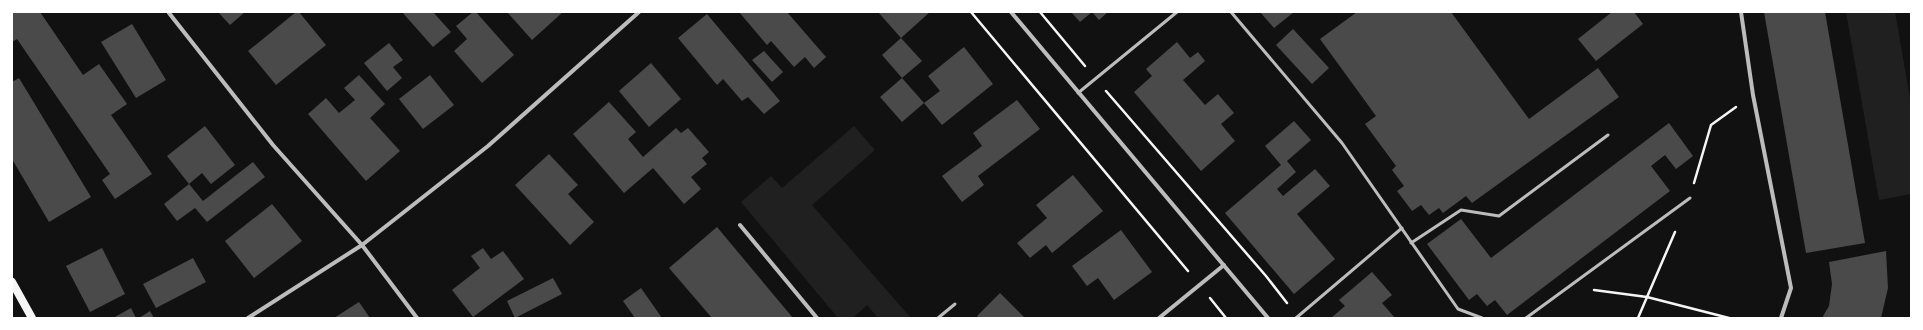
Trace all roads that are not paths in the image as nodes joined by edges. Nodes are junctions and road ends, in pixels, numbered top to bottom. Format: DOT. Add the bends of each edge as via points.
graph roads {
  1 [pos="639,12"];
  2 [pos="1011,12"];
  3 [pos="1177,12"];
  4 [pos="1232,12"];
  5 [pos="1741,12"];
  6 [pos="170,13"];
  7 [pos="1078,93"];
  8 [pos="1608,135"];
  9 [pos="1690,198"];
  10 [pos="740,225"];
  11 [pos="1402,228"];
  12 [pos="1411,243"];
  13 [pos="362,245"];
  14 [pos="1224,265"];
  15 [pos="12,282"];
  16 [pos="955,304"];
  17 [pos="1297,317"];
  18 [pos="32,318"];
  19 [pos="248,318"];
  20 [pos="417,318"];
  21 [pos="817,318"];
  22 [pos="938,318"];
  23 [pos="1159,318"];
  24 [pos="1268,318"];
  25 [pos="1482,318"];
  26 [pos="1526,318"];
  27 [pos="1781,318"];
  1 -- 13 [label="street" via="488,146"];
  2 -- 7 [label="street"];
  3 -- 7 [label="lane"];
  4 -- 11 [label="lane" via="1342,143"];
  5 -- 27 [label="street" via="1754,95 1791,288"];
  6 -- 13 [label="street" via="273,145"];
  7 -- 14 [label="street"];
  8 -- 12 [label="lane" via="1499,216 1460,210"];
  9 -- 26 [label="lane"];
  10 -- 21 [label="street"];
  11 -- 12 [label="lane"];
  11 -- 17 [label="lane"];
  12 -- 25 [label="lane" via="1458,309"];
  13 -- 19 [label="street"];
  13 -- 20 [label="street"];
  14 -- 23 [label="street"];
  14 -- 24 [label="street"];
  15 -- 18 [label="main road"];
  16 -- 22 [label="lane"];
}
